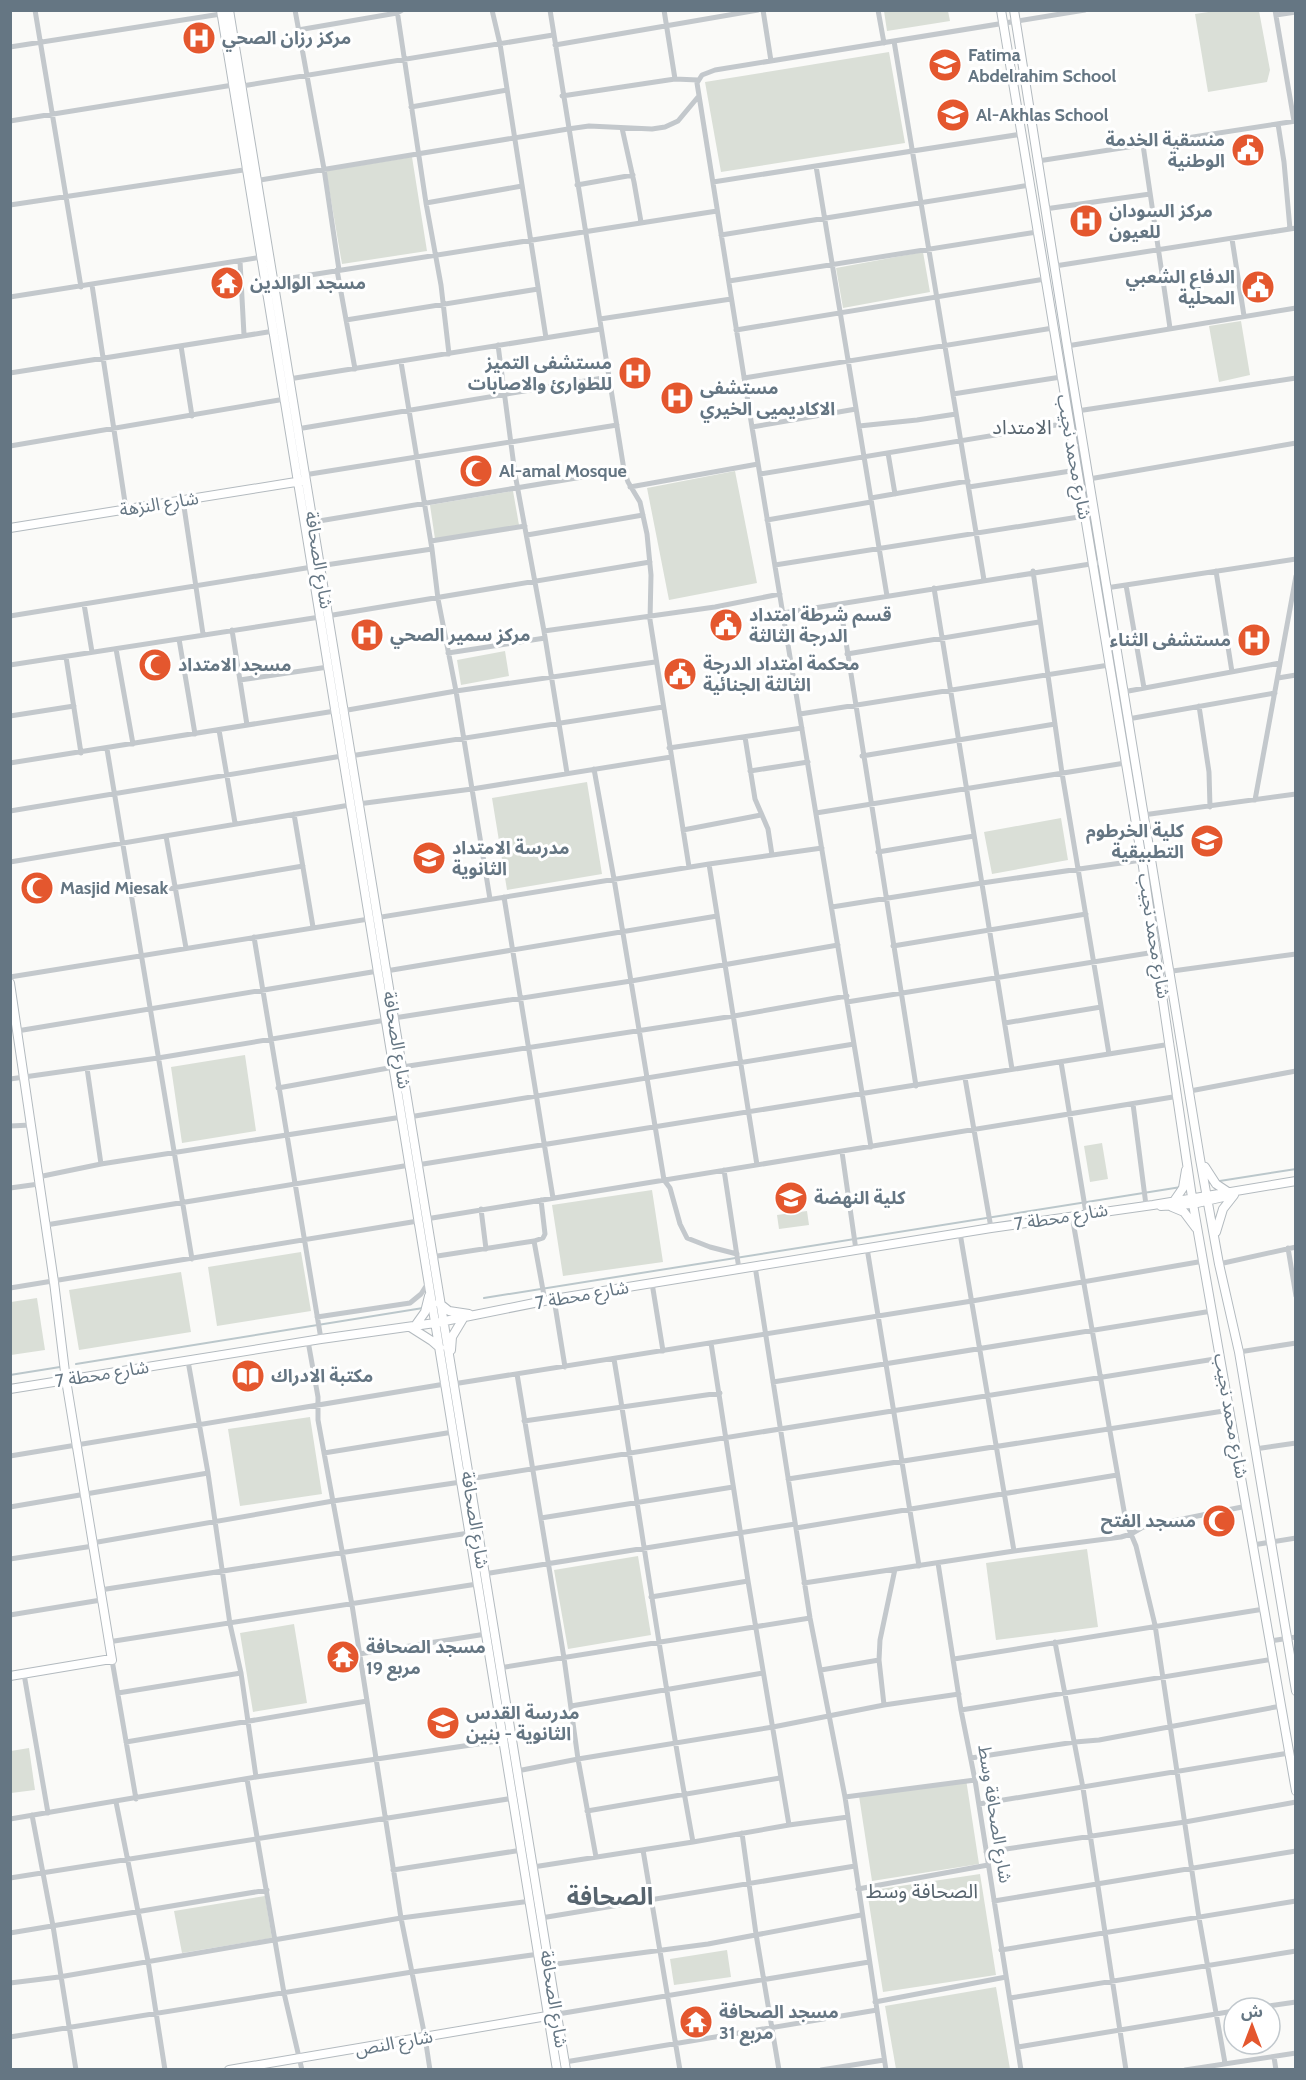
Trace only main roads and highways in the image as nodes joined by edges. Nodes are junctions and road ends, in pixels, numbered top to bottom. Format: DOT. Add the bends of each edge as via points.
graph roads {
  1 [pos="1000,10"];
  2 [pos="1014,10"];
  3 [pos="224,12"];
  4 [pos="1018,36"];
  5 [pos="1005,38"];
  6 [pos="253,181"];
  7 [pos="306,478"];
  8 [pos="297,479"];
  9 [pos="10,528"];
  10 [pos="315,567"];
  11 [pos="324,616"];
  12 [pos="339,711"];
  13 [pos="354,804"];
  14 [pos="382,971"];
  15 [pos="10,982"];
  16 [pos="1200,1159"];
  17 [pos="1187,1160"];
  18 [pos="1296,1180"];
  19 [pos="1231,1193"];
  20 [pos="1207,1198"];
  21 [pos="1193,1201"];
  22 [pos="1172,1204"];
  23 [pos="422,1220"];
  24 [pos="1199,1233"];
  25 [pos="1215,1239"];
  26 [pos="430,1294"];
  27 [pos="439,1303"];
  28 [pos="476,1315"];
  29 [pos="464,1317"];
  30 [pos="439,1322"];
  31 [pos="413,1326"];
  32 [pos="440,1348"];
  33 [pos="451,1372"];
  34 [pos="66,1380"];
  35 [pos="449,1384"];
  36 [pos="10,1389"];
  37 [pos="465,1480"];
  38 [pos="10,1676"];
  39 [pos="1296,1691"];
  40 [pos="508,1739"];
  41 [pos="1296,1791"];
  42 [pos="558,2014"];
  43 [pos="549,2016"];
  44 [pos="565,2066"];
  45 [pos="229,2070"];
  46 [pos="557,2070"];
  1 -- 5 [label="main road, شارع محمد نجيب"];
  2 -- 4 [label="main road, شارع محمد نجيب"];
  3 -- 6 [label="main road, شارع الصحافة"];
  4 -- 5 [label="main road" via="1012,32"];
  4 -- 16 [label="main road, شارع محمد نجيب"];
  5 -- 17 [label="main road, شارع محمد نجيب" via="1142,860"];
  6 -- 7 [label="main road, شارع الصحافة"];
  6 -- 8 [label="main road, شارع الصحافة"];
  7 -- 8 [label="main road, شارع النزهة"];
  7 -- 10 [label="main road, شارع الصحافة"];
  8 -- 9 [label="main road, شارع النزهة"];
  8 -- 10 [label="main road, شارع الصحافة"];
  10 -- 11 [label="main road, شارع الصحافة"];
  11 -- 12 [label="main road, شارع الصحافة"];
  11 -- 12 [label="main road, شارع الصحافة" via="328,667"];
  12 -- 13 [label="main road, شارع الصحافة"];
  13 -- 14 [label="main road, شارع الصحافة" via="369,918"];
  13 -- 14 [label="main road, شارع الصحافة" via="378,917"];
  14 -- 23 [label="main road, شارع الصحافة"];
  15 -- 34 [label="main road"];
  16 -- 19 [label="main road" via="1213,1181"];
  16 -- 20 [label="main road, شارع محمد نجيب"];
  17 -- 21 [label="main road, شارع محمد نجيب"];
  17 -- 22 [label="main road" via="1185,1183"];
  18 -- 19 [label="main road, شارع محطة 7"];
  19 -- 20 [label="main road, شارع محطة 7"];
  19 -- 25 [label="main road" via="1217,1224"];
  20 -- 21 [label="main road, شارع محطة 7"];
  20 -- 25 [label="main road, شارع محمد نجيب"];
  21 -- 22 [label="main road, شارع محطة 7"];
  21 -- 24 [label="main road, شارع محمد نجيب"];
  22 -- 24 [label="main road" via="1184,1212"];
  22 -- 28 [label="main road, شارع محطة 7" via="992,1227"];
  23 -- 26 [label="main road, شارع الصحافة"];
  23 -- 27 [label="main road, شارع الصحافة"];
  24 -- 41 [label="main road, شارع محمد نجيب"];
  25 -- 39 [label="main road, شارع محمد نجيب" via="1239,1352"];
  26 -- 30 [label="main road, شارع الصحافة"];
  26 -- 31 [label="main road" via="424,1312"];
  27 -- 28 [label="main road" via="449,1311"];
  27 -- 30 [label="main road, شارع الصحافة"];
  28 -- 29 [label="main road, شارع محطة 7"];
  29 -- 30 [label="main road, شارع محطة 7"];
  29 -- 33 [label="main road" via="451,1341"];
  30 -- 31 [label="main road, شارع محطة 7"];
  30 -- 32 [label="main road, شارع الصحافة"];
  30 -- 33 [label="main road, شارع الصحافة"];
  31 -- 32 [label="main road"];
  31 -- 34 [label="main road, شارع محطة 7"];
  32 -- 35 [label="main road, شارع الصحافة"];
  33 -- 35 [label="main road, شارع الصحافة"];
  34 -- 36 [label="main road, شارع محطة 7"];
  34 -- 38 [label="main road" via="112,1660"];
  35 -- 37 [label="main road, شارع الصحافة"];
  35 -- 37 [label="main road, شارع الصحافة" via="453,1432"];
  37 -- 40 [label="main road, شارع الصحافة" via="484,1574"];
  37 -- 40 [label="main road, شارع الصحافة" via="477,1584"];
  40 -- 42 [label="main road, شارع الصحافة" via="517,1771"];
  40 -- 43 [label="main road, شارع الصحافة" via="513,1798"];
  42 -- 43 [label="main road, شارع النص"];
  42 -- 44 [label="main road, شارع الصحافة"];
  43 -- 45 [label="main road, شارع النص"];
  43 -- 46 [label="main road, شارع الصحافة"];
}
